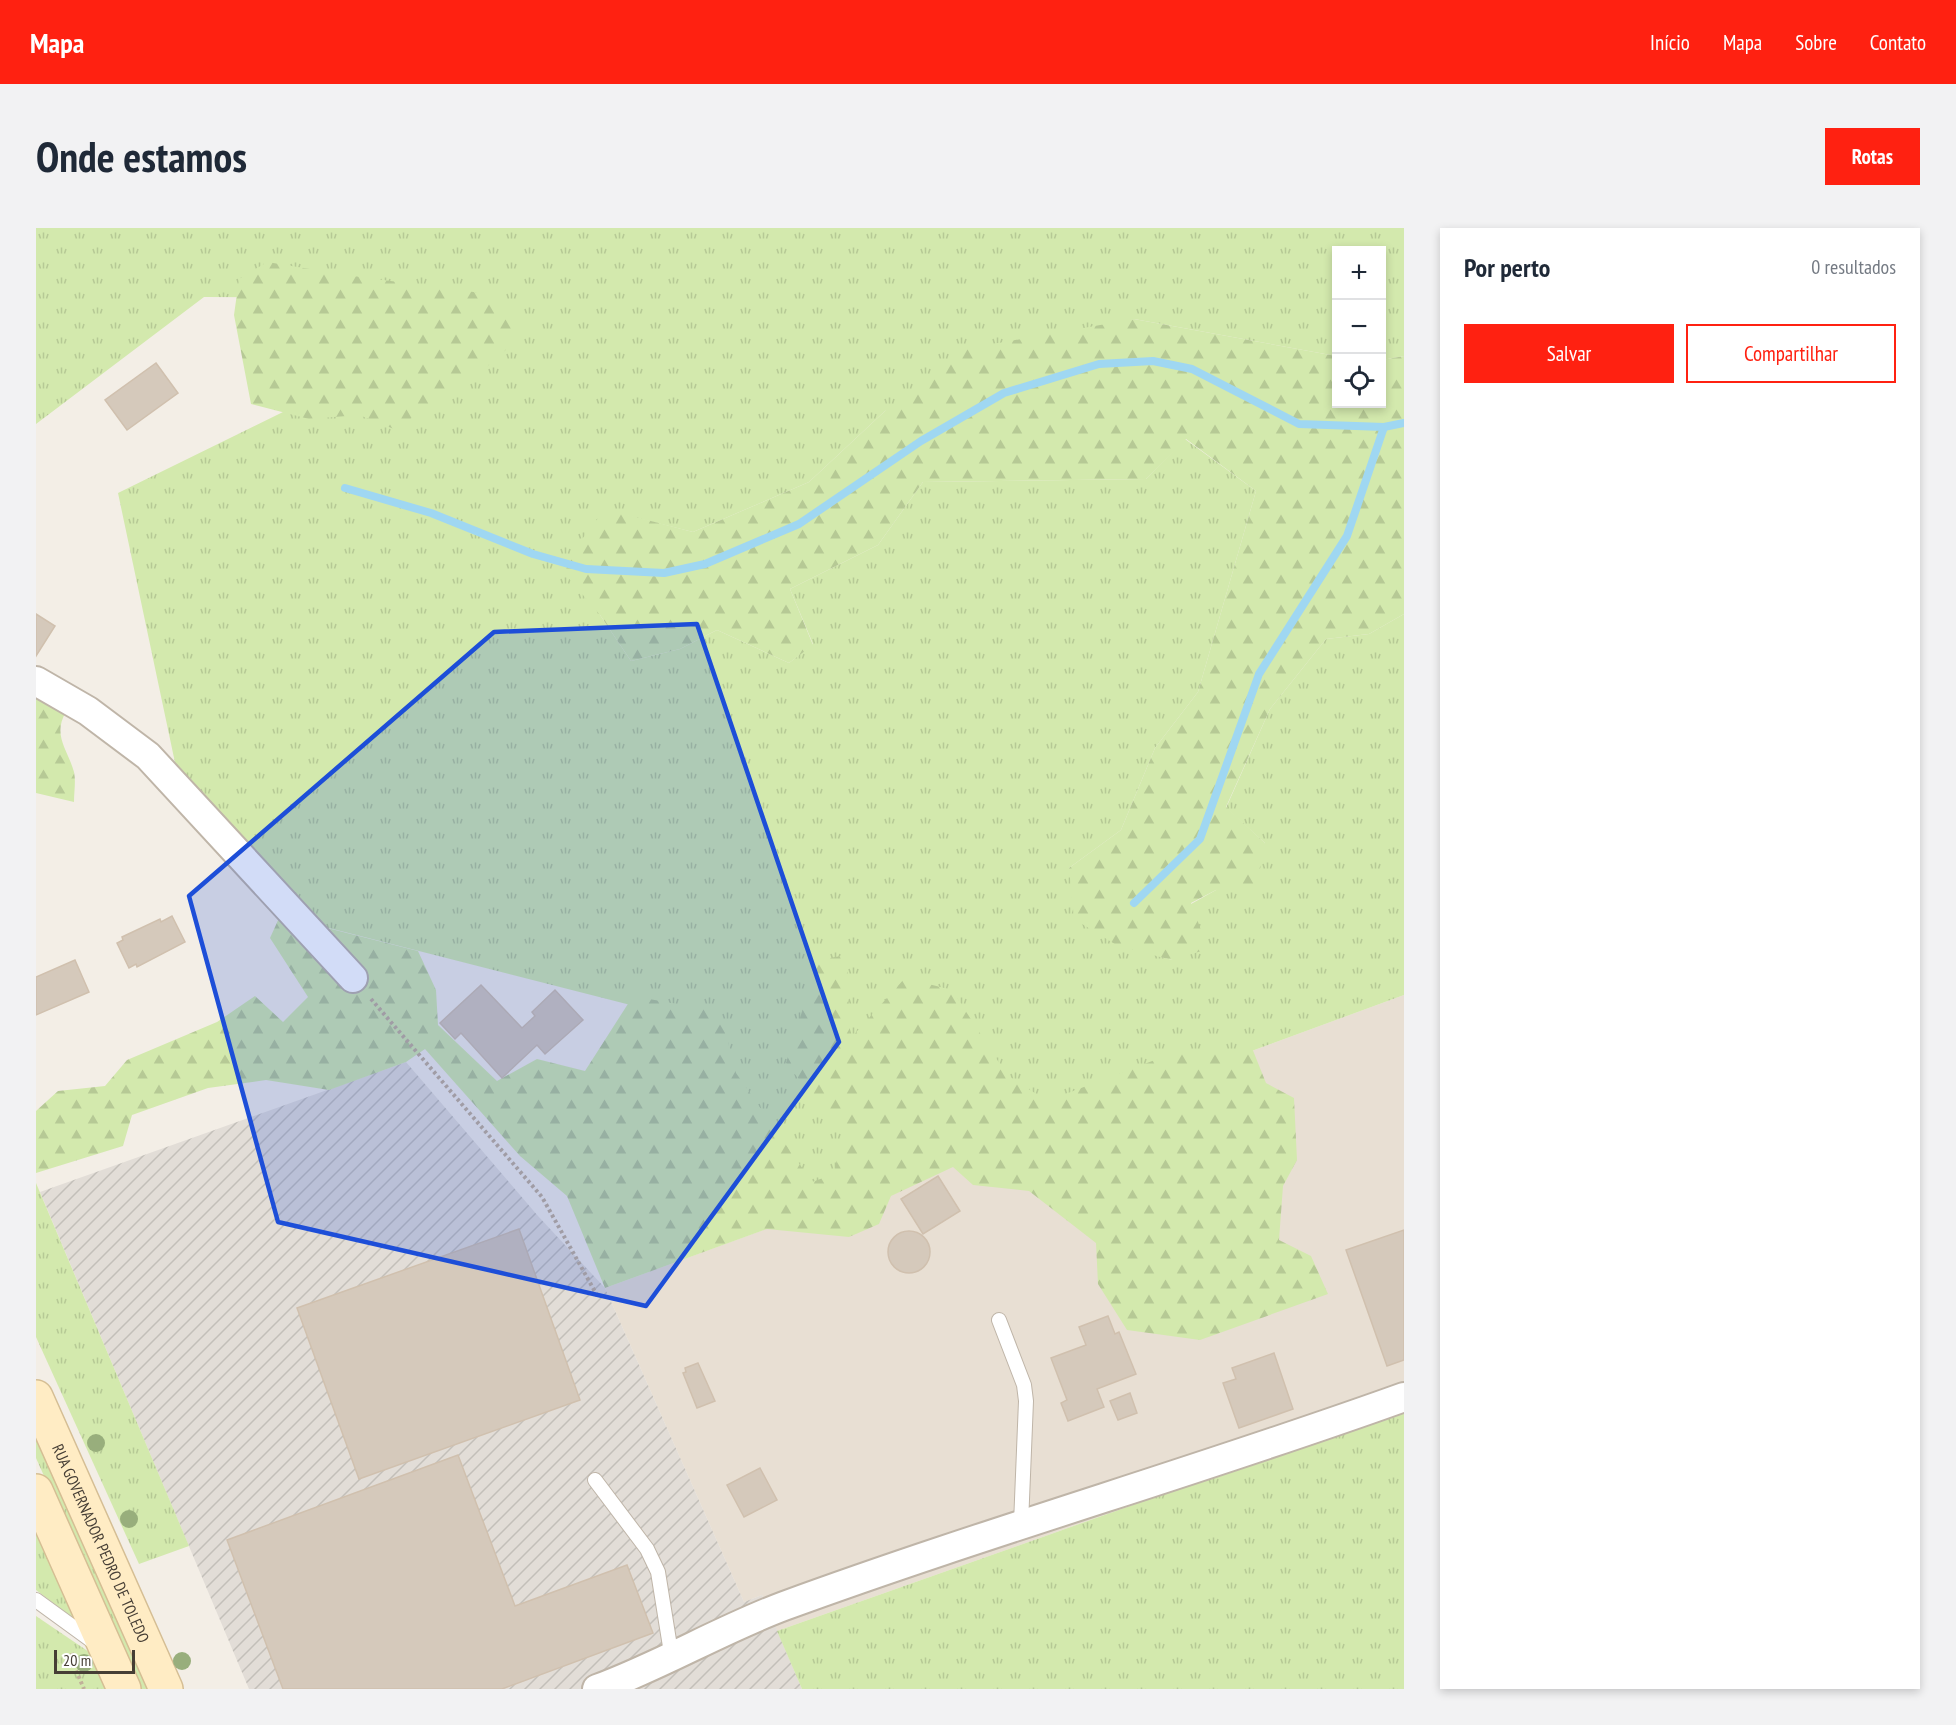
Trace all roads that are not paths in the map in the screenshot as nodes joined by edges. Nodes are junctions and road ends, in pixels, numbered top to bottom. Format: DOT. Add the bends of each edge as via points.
graph roads {
  1 [pos="36,681"];
  2 [pos="353,978"];
  3 [pos="999,1320"];
  4 [pos="36,1397"];
  5 [pos="1404,1397"];
  6 [pos="595,1480"];
  7 [pos="36,1491"];
  8 [pos="1021,1524"];
  9 [pos="36,1600"];
  10 [pos="107,1651"];
  11 [pos="672,1659"];
  12 [pos="124,1689"];
  13 [pos="166,1689"];
  14 [pos="597,1689"];
  1 -- 2 [label="street" via="96,717 148,756"];
  3 -- 8 [label="lane" via="1024,1385 1026,1401"];
  4 -- 13 [label="main road, RUA GOVERNADOR PEDRO DE TOLEDO"];
  5 -- 8 [label="street" via="1296,1436"];
  6 -- 11 [label="lane" via="646,1549 658,1572"];
  7 -- 10 [label="main road"];
  8 -- 11 [label="street" via="782,1607"];
  9 -- 10 [label="lane"];
  10 -- 12 [label="main road"];
  11 -- 14 [label="street"];
}
